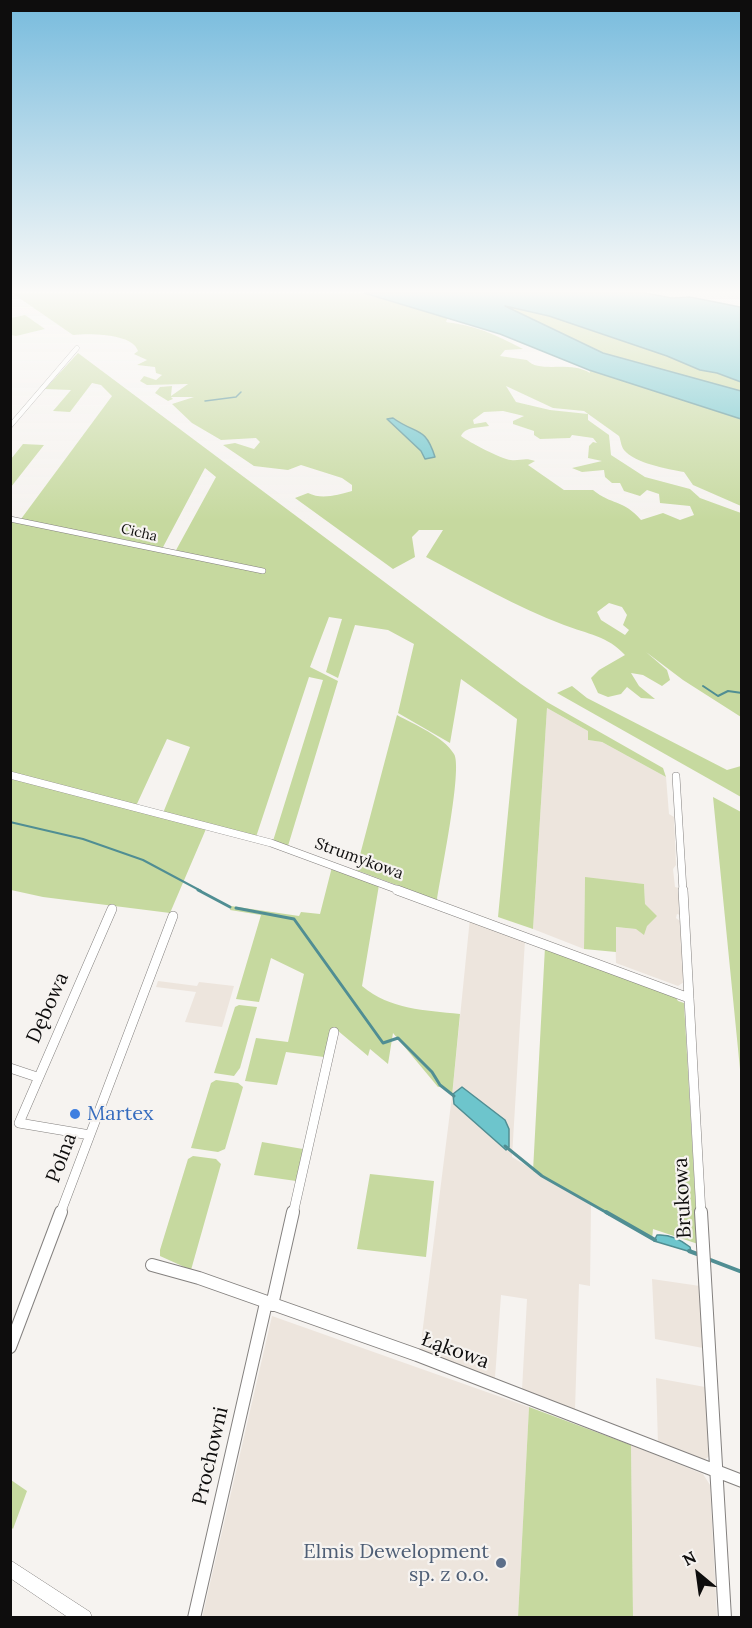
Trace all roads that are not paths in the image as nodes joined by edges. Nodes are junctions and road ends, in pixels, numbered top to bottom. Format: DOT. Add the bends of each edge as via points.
graph roads {
  1 [pos="59,369"];
  2 [pos="10,426"];
  3 [pos="10,519"];
  4 [pos="263,571"];
  5 [pos="10,775"];
  6 [pos="676,776"];
  7 [pos="112,909"];
  8 [pos="173,916"];
  9 [pos="689,998"];
  10 [pos="334,1032"];
  11 [pos="10,1068"];
  12 [pos="38,1077"];
  13 [pos="90,1136"];
  14 [pos="152,1265"];
  15 [pos="269,1304"];
  16 [pos="10,1347"];
  17 [pos="717,1471"];
  18 [pos="741,1481"];
  19 [pos="10,1568"];
  20 [pos="84,1617"];
  21 [pos="194,1617"];
  22 [pos="725,1617"];
  1 -- 2 [label="street"];
  3 -- 4 [label="street, Cicha"];
  5 -- 9 [label="street, Strumykowa" via="272,843"];
  6 -- 9 [label="street, Brukowa"];
  7 -- 12 [label="street, Dębowa"];
  8 -- 13 [label="street, Polna"];
  9 -- 17 [label="street, Brukowa"];
  10 -- 15 [label="street, Prochowni"];
  11 -- 12 [label="street"];
  12 -- 13 [label="street, Dębowa" via="19,1123"];
  13 -- 16 [label="street, Polna"];
  14 -- 15 [label="street, Łąkowa"];
  15 -- 17 [label="street, Łąkowa" via="428,1359"];
  15 -- 21 [label="street, Prochowni"];
  17 -- 18 [label="street, Łąkowa"];
  17 -- 22 [label="street, Brukowa"];
  19 -- 20 [label="street"];
}
